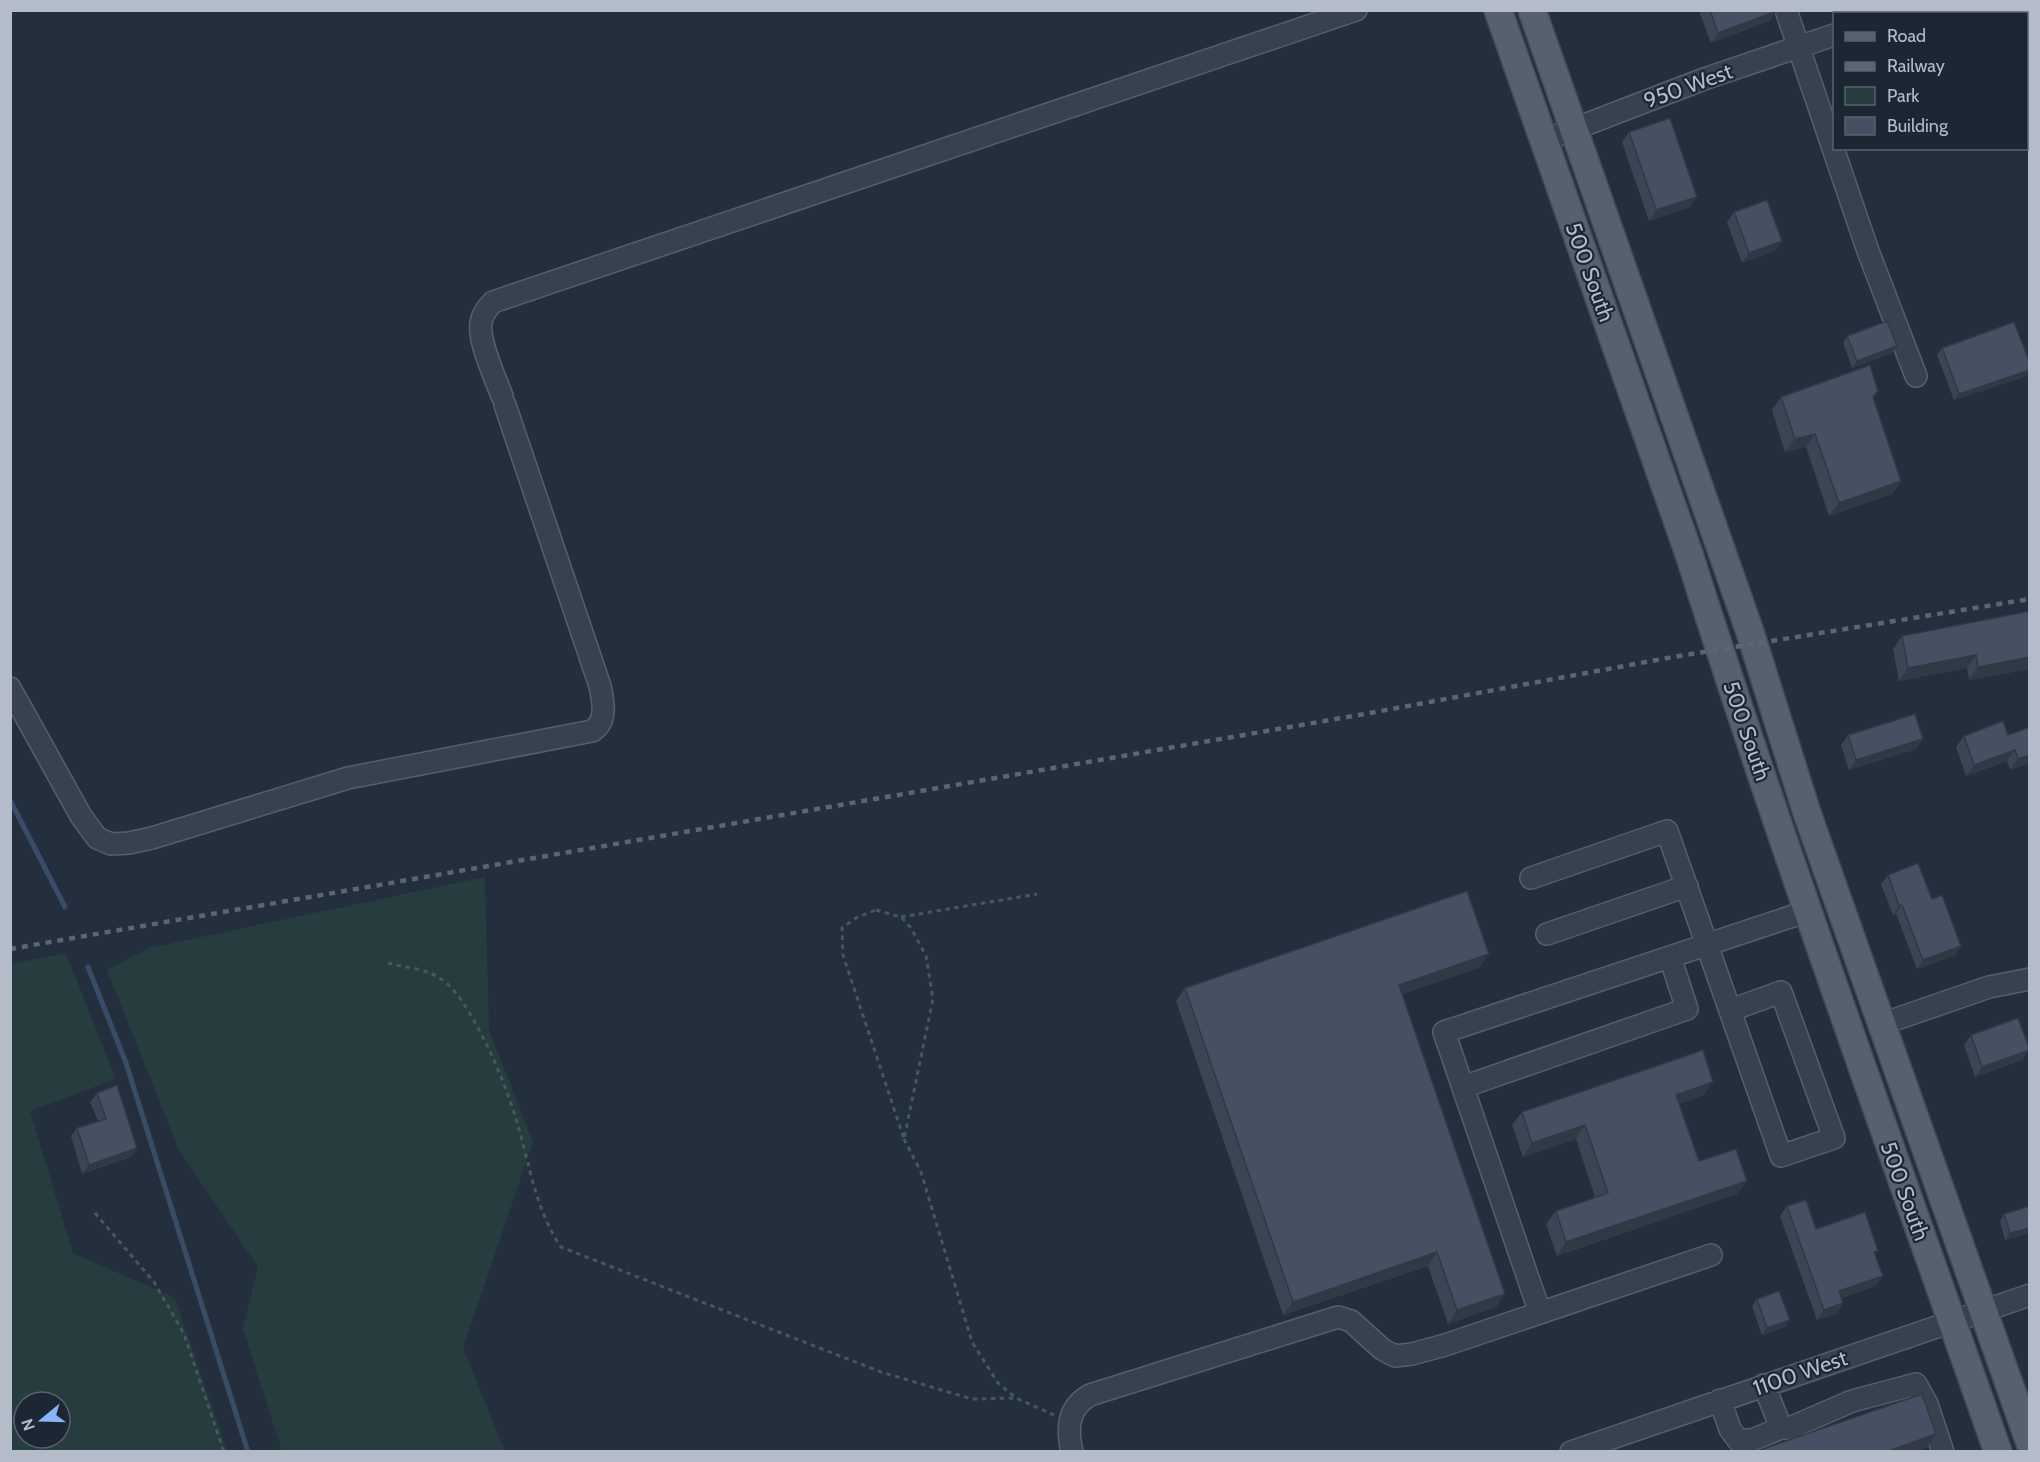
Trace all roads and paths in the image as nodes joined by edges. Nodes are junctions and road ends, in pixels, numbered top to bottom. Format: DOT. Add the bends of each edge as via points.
graph roads {
  1 [pos="1356,10"];
  2 [pos="1498,10"];
  3 [pos="1532,10"];
  4 [pos="1786,10"];
  5 [pos="1833,35"];
  6 [pos="1799,47"];
  7 [pos="1574,129"];
  8 [pos="1543,141"];
  9 [pos="1833,147"];
  10 [pos="1834,150"];
  11 [pos="1916,376"];
  12 [pos="10,688"];
  13 [pos="1531,878"];
  14 [pos="1687,886"];
  15 [pos="1037,894"];
  16 [pos="1808,911"];
  17 [pos="901,917"];
  18 [pos="1547,934"];
  19 [pos="1708,944"];
  20 [pos="1670,957"];
  21 [pos="388,963"];
  22 [pos="2030,980"];
  23 [pos="1731,1010"];
  24 [pos="1882,1024"];
  25 [pos="1463,1087"];
  26 [pos="904,1139"];
  27 [pos="94,1213"];
  28 [pos="1711,1255"];
  29 [pos="2030,1295"];
  30 [pos="1983,1311"];
  31 [pos="1540,1313"];
  32 [pos="1952,1321"];
  33 [pos="1764,1385"];
  34 [pos="1016,1398"];
  35 [pos="1720,1400"];
  36 [pos="1069,1421"];
  37 [pos="1781,1428"];
  38 [pos="2030,1443"];
  39 [pos="1738,1446"];
  40 [pos="1997,1451"];
  41 [pos="224,1452"];
  42 [pos="1072,1452"];
  43 [pos="1570,1452"];
  44 [pos="1943,1452"];
  1 -- 12 [label="street" via="493,302 480,325 600,686 605,709 592,730 348,778 152,837 111,844 97,838 81,816"];
  2 -- 8 [label="main road, 500 South"];
  3 -- 7 [label="main road, 500 South"];
  4 -- 6 [label="street"];
  5 -- 6 [label="street, 950 West"];
  6 -- 7 [label="street, 950 West"];
  6 -- 9 [label="street"];
  7 -- 8 [label="street, 950 West"];
  7 -- 24 [label="main road, 500 South"];
  8 -- 16 [label="main road, 500 South" via="1686,543"];
  10 -- 11 [label="street"];
  13 -- 14 [label="street" via="1667,831"];
  14 -- 18 [label="street"];
  14 -- 19 [label="street"];
  15 -- 17 [label="path"];
  16 -- 19 [label="street"];
  16 -- 32 [label="main road, 500 South"];
  17 -- 26 [label="path" via="926,956 933,999"];
  17 -- 26 [label="path" via="876,910 842,928 843,955"];
  19 -- 20 [label="street"];
  19 -- 23 [label="street"];
  20 -- 25 [label="street" via="1688,1010"];
  20 -- 25 [label="street" via="1444,1032"];
  21 -- 34 [label="path" via="433,974 451,987 463,1003 486,1041 516,1119 550,1231 561,1246 881,1372 972,1399"];
  22 -- 24 [label="street" via="1989,987"];
  23 -- 23 [label="street" via="1781,992 1834,1138 1781,1156"];
  24 -- 30 [label="main road, 500 South"];
  25 -- 31 [label="street"];
  26 -- 34 [label="path" via="921,1172 972,1342 998,1383"];
  27 -- 41 [label="path" via="154,1282 184,1334"];
  28 -- 31 [label="street"];
  29 -- 30 [label="street, 1100 West"];
  30 -- 32 [label="street, 1100 West"];
  30 -- 38 [label="main road, 500 South"];
  31 -- 36 [label="street" via="1446,1345 1395,1356 1351,1321 1338,1317 1090,1395 1080,1401"];
  32 -- 33 [label="street, 1100 West"];
  32 -- 40 [label="main road, 500 South"];
  33 -- 35 [label="street, 1100 West"];
  33 -- 37 [label="street"];
  34 -- 36 [label="path"];
  35 -- 39 [label="street"];
  35 -- 43 [label="street, 1100 West"];
  36 -- 42 [label="street"];
  37 -- 39 [label="street"];
  37 -- 44 [label="street" via="1790,1428 1852,1401 1917,1384"];
}
